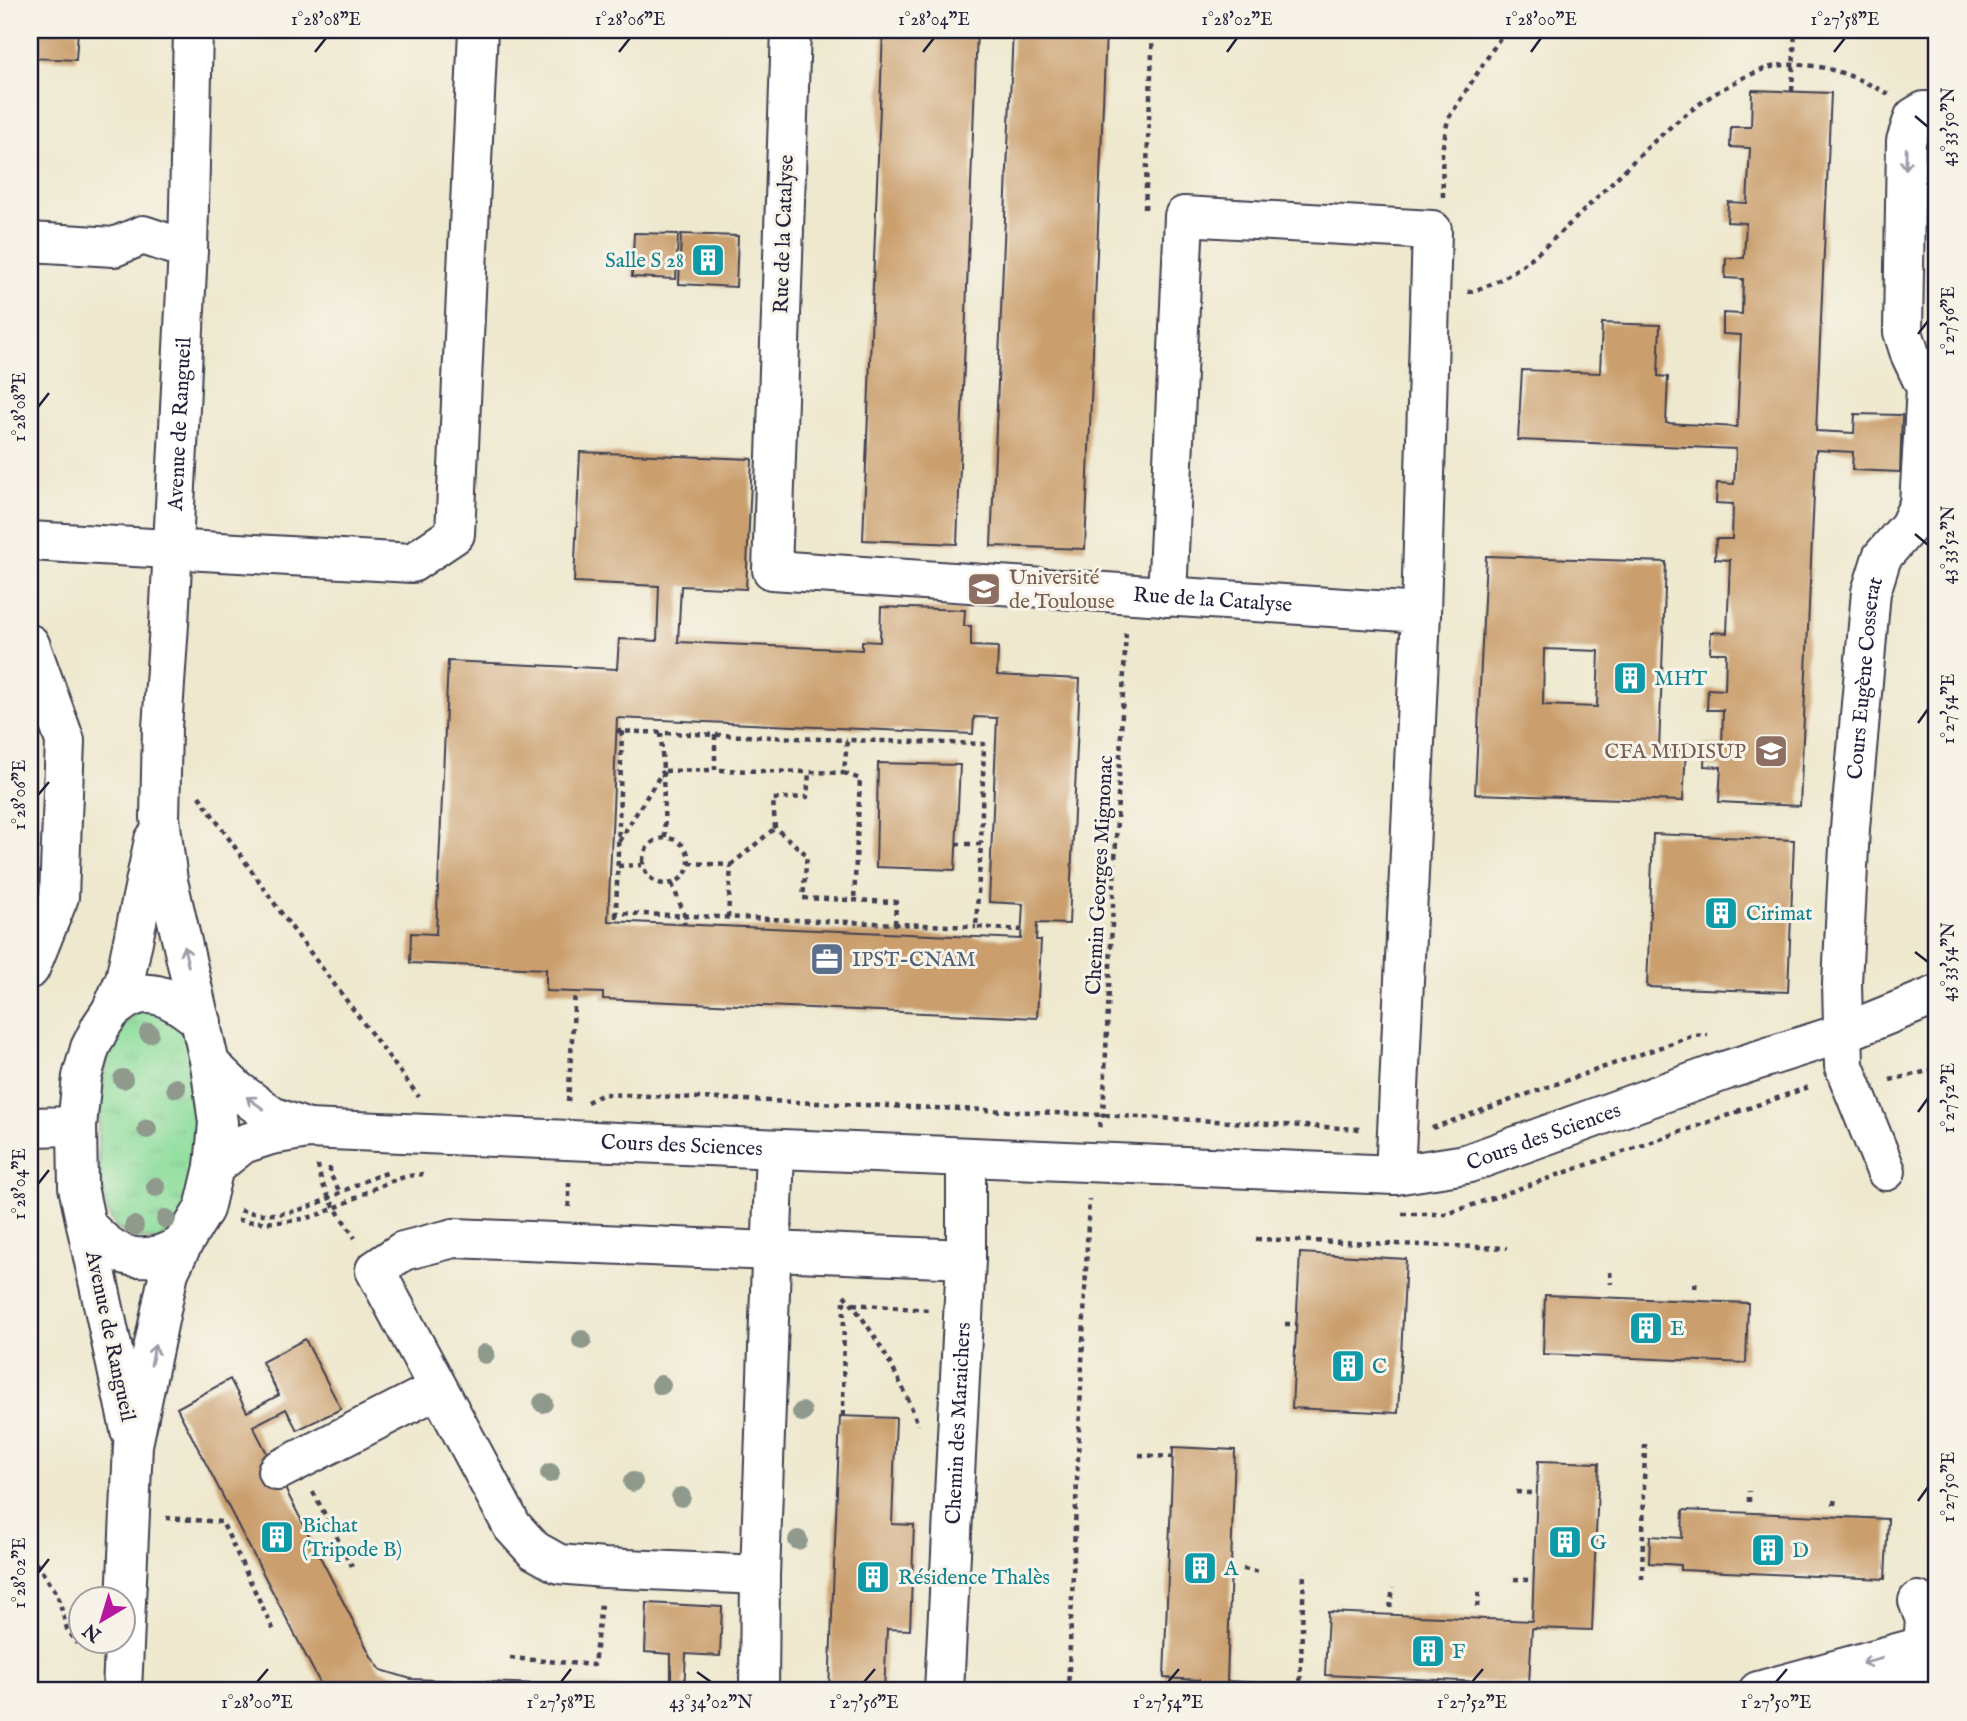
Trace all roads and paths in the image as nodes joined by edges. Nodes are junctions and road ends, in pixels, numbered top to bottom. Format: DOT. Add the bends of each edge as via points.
graph roads {
  1 [pos="193,30"];
  2 [pos="478,30"];
  3 [pos="790,30"];
  4 [pos="1505,30"];
  5 [pos="1795,30"];
  6 [pos="1793,65"];
  7 [pos="1792,92"];
  8 [pos="1890,94"];
  9 [pos="1937,112"];
  10 [pos="1443,206"];
  11 [pos="30,242"];
  12 [pos="188,250"];
  13 [pos="1458,295"];
  14 [pos="1932,384"];
  15 [pos="30,541"];
  16 [pos="172,548"];
  17 [pos="1167,597"];
  18 [pos="1127,607"];
  19 [pos="1421,613"];
  20 [pos="30,644"];
  21 [pos="661,733"];
  22 [pos="715,735"];
  23 [pos="847,740"];
  24 [pos="715,770"];
  25 [pos="663,771"];
  26 [pos="809,772"];
  27 [pos="844,773"];
  28 [pos="195,790"];
  29 [pos="160,818"];
  30 [pos="775,828"];
  31 [pos="665,838"];
  32 [pos="618,842"];
  33 [pos="956,844"];
  34 [pos="981,844"];
  35 [pos="689,863"];
  36 [pos="642,865"];
  37 [pos="731,865"];
  38 [pos="618,866"];
  39 [pos="672,884"];
  40 [pos="854,900"];
  41 [pos="616,913"];
  42 [pos="685,916"];
  43 [pos="728,917"];
  44 [pos="617,921"];
  45 [pos="684,924"];
  46 [pos="895,924"];
  47 [pos="976,927"];
  48 [pos="1021,930"];
  49 [pos="30,969"];
  50 [pos="575,992"];
  51 [pos="1937,995"];
  52 [pos="111,1011"];
  53 [pos="202,1022"];
  54 [pos="1843,1033"];
  55 [pos="1714,1034"];
  56 [pos="211,1064"];
  57 [pos="1937,1069"];
  58 [pos="1880,1083"];
  59 [pos="424,1103"];
  60 [pos="580,1105"];
  61 [pos="567,1111"];
  62 [pos="1103,1115"];
  63 [pos="76,1126"];
  64 [pos="30,1127"];
  65 [pos="1364,1129"];
  66 [pos="1422,1129"];
  67 [pos="1096,1134"];
  68 [pos="313,1144"];
  69 [pos="775,1149"];
  70 [pos="966,1157"];
  71 [pos="330,1161"];
  72 [pos="214,1167"];
  73 [pos="396,1170"];
  74 [pos="1886,1171"];
  75 [pos="426,1173"];
  76 [pos="1395,1175"];
  77 [pos="556,1178"];
  78 [pos="583,1179"];
  79 [pos="1090,1190"];
  80 [pos="341,1194"];
  81 [pos="331,1199"];
  82 [pos="335,1207"];
  83 [pos="233,1209"];
  84 [pos="230,1219"];
  85 [pos="88,1227"];
  86 [pos="1255,1239"];
  87 [pos="182,1245"];
  88 [pos="1507,1248"];
  89 [pos="771,1252"];
  90 [pos="966,1259"];
  91 [pos="375,1270"];
  92 [pos="1610,1272"];
  93 [pos="1696,1278"];
  94 [pos="1611,1284"];
  95 [pos="1695,1288"];
  96 [pos="852,1304"];
  97 [pos="928,1310"];
  98 [pos="1285,1324"];
  99 [pos="1297,1324"];
  100 [pos="439,1389"];
  101 [pos="843,1416"];
  102 [pos="920,1430"];
  103 [pos="1645,1441"];
  104 [pos="134,1445"];
  105 [pos="1139,1455"];
  106 [pos="1173,1457"];
  107 [pos="287,1466"];
  108 [pos="1749,1491"];
  109 [pos="1516,1492"];
  110 [pos="1531,1493"];
  111 [pos="1835,1495"];
  112 [pos="1749,1502"];
  113 [pos="1834,1505"];
  114 [pos="157,1517"];
  115 [pos="30,1555"];
  116 [pos="352,1566"];
  117 [pos="604,1568"];
  118 [pos="1243,1569"];
  119 [pos="1304,1571"];
  120 [pos="1260,1573"];
  121 [pos="760,1575"];
  122 [pos="1514,1579"];
  123 [pos="1642,1579"];
  124 [pos="1528,1580"];
  125 [pos="1393,1588"];
  126 [pos="1479,1592"];
  127 [pos="1477,1607"];
  128 [pos="1390,1608"];
  129 [pos="66,1625"];
  130 [pos="274,1631"];
  131 [pos="1926,1651"];
  132 [pos="510,1658"];
  133 [pos="122,1691"];
  134 [pos="759,1691"];
  135 [pos="944,1691"];
  136 [pos="1068,1691"];
  137 [pos="1300,1691"];
  138 [pos="1758,1691"];
  139 [pos="1876,1691"];
  1 -- 12 [label="street, Avenue de Rangueil"];
  2 -- 16 [label="street" via="455,534 412,563"];
  3 -- 18 [label="street, Rue de la Catalyse" via="772,570"];
  4 -- 10 [label="path" via="1448,119 1442,151"];
  5 -- 6 [label="path"];
  6 -- 7 [label="path"];
  6 -- 8 [label="path" via="1849,74"];
  6 -- 13 [label="path" via="1764,69 1716,92 1613,179 1536,256 1480,289"];
  9 -- 14 [label="street, Cours Eugène Cosserat, one-way" via="1924,111 1914,117 1906,141 1903,332 1910,354"];
  11 -- 12 [label="street" via="114,247 143,235"];
  12 -- 16 [label="street, Avenue de Rangueil"];
  14 -- 54 [label="street, Cours Eugène Cosserat" via="1919,504 1909,526 1882,557 1871,592 1850,828"];
  15 -- 16 [label="street"];
  16 -- 29 [label="street, Avenue de Rangueil"];
  17 -- 18 [label="street, Rue de la Catalyse"];
  17 -- 19 [label="street, Rue de la Catalyse"];
  17 -- 19 [label="street" via="1184,216 1432,230"];
  18 -- 62 [label="path, Chemin Georges Mignonac"];
  19 -- 76 [label="street"];
  20 -- 49 [label="street" via="65,741 59,897"];
  21 -- 22 [label="path"];
  21 -- 25 [label="path"];
  21 -- 32 [label="path" via="619,731"];
  22 -- 23 [label="path"];
  22 -- 24 [label="path"];
  23 -- 27 [label="path"];
  23 -- 34 [label="path" via="984,744"];
  24 -- 25 [label="path"];
  24 -- 26 [label="path"];
  25 -- 31 [label="path"];
  25 -- 32 [label="path"];
  26 -- 27 [label="path"];
  26 -- 30 [label="path" via="807,797 773,799"];
  27 -- 40 [label="path" via="860,779"];
  28 -- 59 [label="path"];
  29 -- 52 [label="street, Avenue de Rangueil" via="125,979"];
  53 -- 29 [label="street, Avenue de Rangueil, one-way" via="168,881"];
  30 -- 37 [label="path"];
  30 -- 40 [label="path" via="807,855 803,898"];
  31 -- 35 [label="path" via="680,843"];
  31 -- 36 [label="path" via="645,849"];
  32 -- 38 [label="path"];
  33 -- 34 [label="path"];
  34 -- 47 [label="path"];
  35 -- 37 [label="path"];
  35 -- 39 [label="path" via="684,876"];
  36 -- 38 [label="path"];
  36 -- 39 [label="path" via="650,879"];
  37 -- 43 [label="path"];
  38 -- 41 [label="path"];
  39 -- 42 [label="path"];
  40 -- 46 [label="path" via="896,902"];
  41 -- 42 [label="path"];
  41 -- 44 [label="path"];
  42 -- 43 [label="path"];
  42 -- 45 [label="path"];
  43 -- 46 [label="path"];
  46 -- 47 [label="path"];
  47 -- 48 [label="path"];
  50 -- 61 [label="path"];
  51 -- 54 [label="street, Cours des Sciences"];
  52 -- 53 [label="street" via="131,997 160,995"];
  52 -- 63 [label="street, Avenue de Rangueil" via="90,1048"];
  53 -- 56 [label="street, Avenue de Rangueil"];
  54 -- 74 [label="street, Cours Eugène Cosserat" via="1843,1066"];
  54 -- 76 [label="street, Cours des Sciences" via="1466,1164"];
  55 -- 66 [label="path" via="1692,1036"];
  68 -- 56 [label="street, Cours des Sciences, one-way" via="237,1090"];
  56 -- 72 [label="street, Avenue de Rangueil" via="218,1122"];
  57 -- 58 [label="path"];
  60 -- 62 [label="path" via="604,1094"];
  62 -- 65 [label="path"];
  62 -- 67 [label="path, Chemin Georges Mignonac"];
  63 -- 64 [label="street"];
  63 -- 85 [label="street, Avenue de Rangueil" via="78,1187"];
  68 -- 69 [label="street, Cours des Sciences"];
  68 -- 72 [label="street, Cours des Sciences" via="271,1135 243,1144"];
  68 -- 81 [label="path"];
  69 -- 70 [label="street, Cours des Sciences"];
  69 -- 89 [label="street"];
  70 -- 76 [label="street, Cours des Sciences"];
  70 -- 90 [label="street, Chemin des Maraichers"];
  71 -- 80 [label="path" via="330,1174"];
  72 -- 87 [label="street, Avenue de Rangueil" via="204,1209"];
  73 -- 80 [label="path"];
  75 -- 82 [label="path" via="386,1182"];
  77 -- 78 [label="path"];
  79 -- 136 [label="path"];
  80 -- 81 [label="path"];
  81 -- 82 [label="path"];
  81 -- 83 [label="path" via="268,1215"];
  82 -- 84 [label="path" via="278,1222"];
  82 -- 91 [label="path"];
  85 -- 87 [label="street, Avenue de Rangueil" via="114,1251 134,1257 167,1254"];
  85 -- 104 [label="street, Avenue de Rangueil"];
  86 -- 88 [label="path"];
  104 -- 87 [label="street, Avenue de Rangueil, one-way" via="169,1272"];
  89 -- 90 [label="street"];
  89 -- 91 [label="street" via="454,1238 403,1251"];
  89 -- 121 [label="street"];
  90 -- 135 [label="street, Chemin des Maraichers"];
  91 -- 100 [label="street"];
  92 -- 94 [label="path"];
  93 -- 95 [label="path"];
  96 -- 97 [label="path"];
  96 -- 101 [label="path" via="844,1295"];
  96 -- 102 [label="path" via="910,1400"];
  98 -- 99 [label="path"];
  100 -- 107 [label="street"];
  100 -- 117 [label="street" via="512,1526 534,1550 559,1563"];
  103 -- 123 [label="path"];
  104 -- 133 [label="street, Avenue de Rangueil"];
  105 -- 106 [label="path"];
  107 -- 116 [label="path"];
  108 -- 112 [label="path"];
  109 -- 110 [label="path"];
  111 -- 113 [label="path"];
  114 -- 130 [label="path" via="222,1522"];
  115 -- 129 [label="path" via="57,1593"];
  117 -- 121 [label="street"];
  117 -- 132 [label="path" via="594,1665"];
  118 -- 120 [label="path"];
  119 -- 137 [label="path"];
  121 -- 134 [label="street"];
  122 -- 124 [label="path"];
  125 -- 128 [label="path"];
  126 -- 127 [label="path"];
  131 -- 138 [label="street, one-way"];
  131 -- 139 [label="street"];
}
